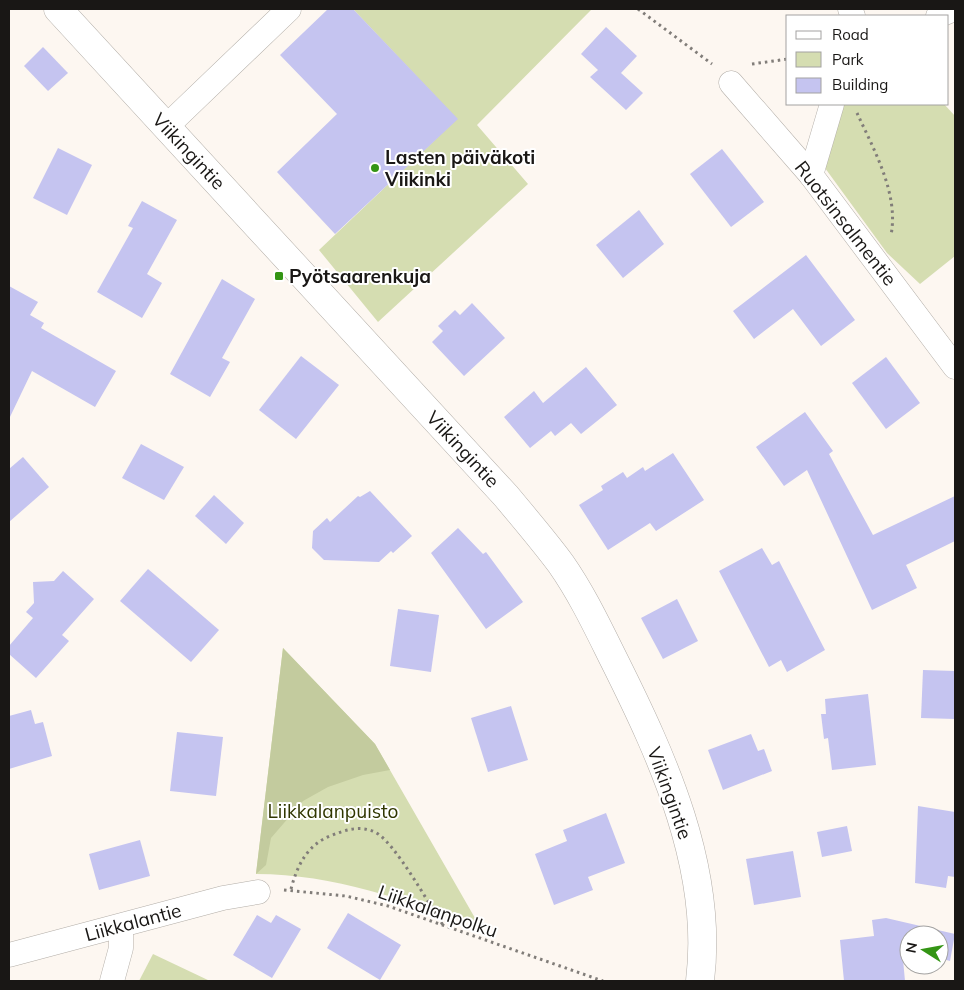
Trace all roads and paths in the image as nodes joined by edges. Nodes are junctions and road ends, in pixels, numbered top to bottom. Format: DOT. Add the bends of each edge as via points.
graph roads {
  1 [pos="58,9"];
  2 [pos="289,9"];
  3 [pos="638,9"];
  4 [pos="954,9"];
  5 [pos="940,15"];
  6 [pos="732,84"];
  7 [pos="832,105"];
  8 [pos="853,105"];
  9 [pos="167,126"];
  10 [pos="810,175"];
  11 [pos="884,270"];
  12 [pos="955,366"];
  13 [pos="291,889"];
  14 [pos="258,892"];
  15 [pos="121,926"];
  16 [pos="443,926"];
  17 [pos="9,955"];
  18 [pos="112,981"];
  19 [pos="604,981"];
  20 [pos="700,981"];
  1 -- 9 [label="street, Viikingintie"];
  2 -- 9 [label="street"];
  3 -- 6 [label="path" via="720,69"];
  4 -- 5 [label="street"];
  6 -- 10 [label="street, Ruotsinsalmentie"];
  7 -- 10 [label="street"];
  8 -- 11 [label="path" via="881,165 894,218"];
  9 -- 20 [label="street, Viikingintie" via="506,496 562,565 589,610 626,685 664,770 691,851 701,917"];
  10 -- 11 [label="street, Ruotsinsalmentie"];
  11 -- 12 [label="street, Ruotsinsalmentie"];
  13 -- 14 [label="path, Liikkalanpolku"];
  13 -- 16 [label="path, Liikkalanpolku" via="346,896 388,906"];
  13 -- 16 [label="path" via="304,856 321,840 357,828 376,833 394,851"];
  14 -- 15 [label="street, Liikkalantie" via="223,898"];
  15 -- 17 [label="street, Liikkalantie"];
  15 -- 18 [label="street" via="121,948"];
  16 -- 19 [label="path, Liikkalanpolku"];
}
